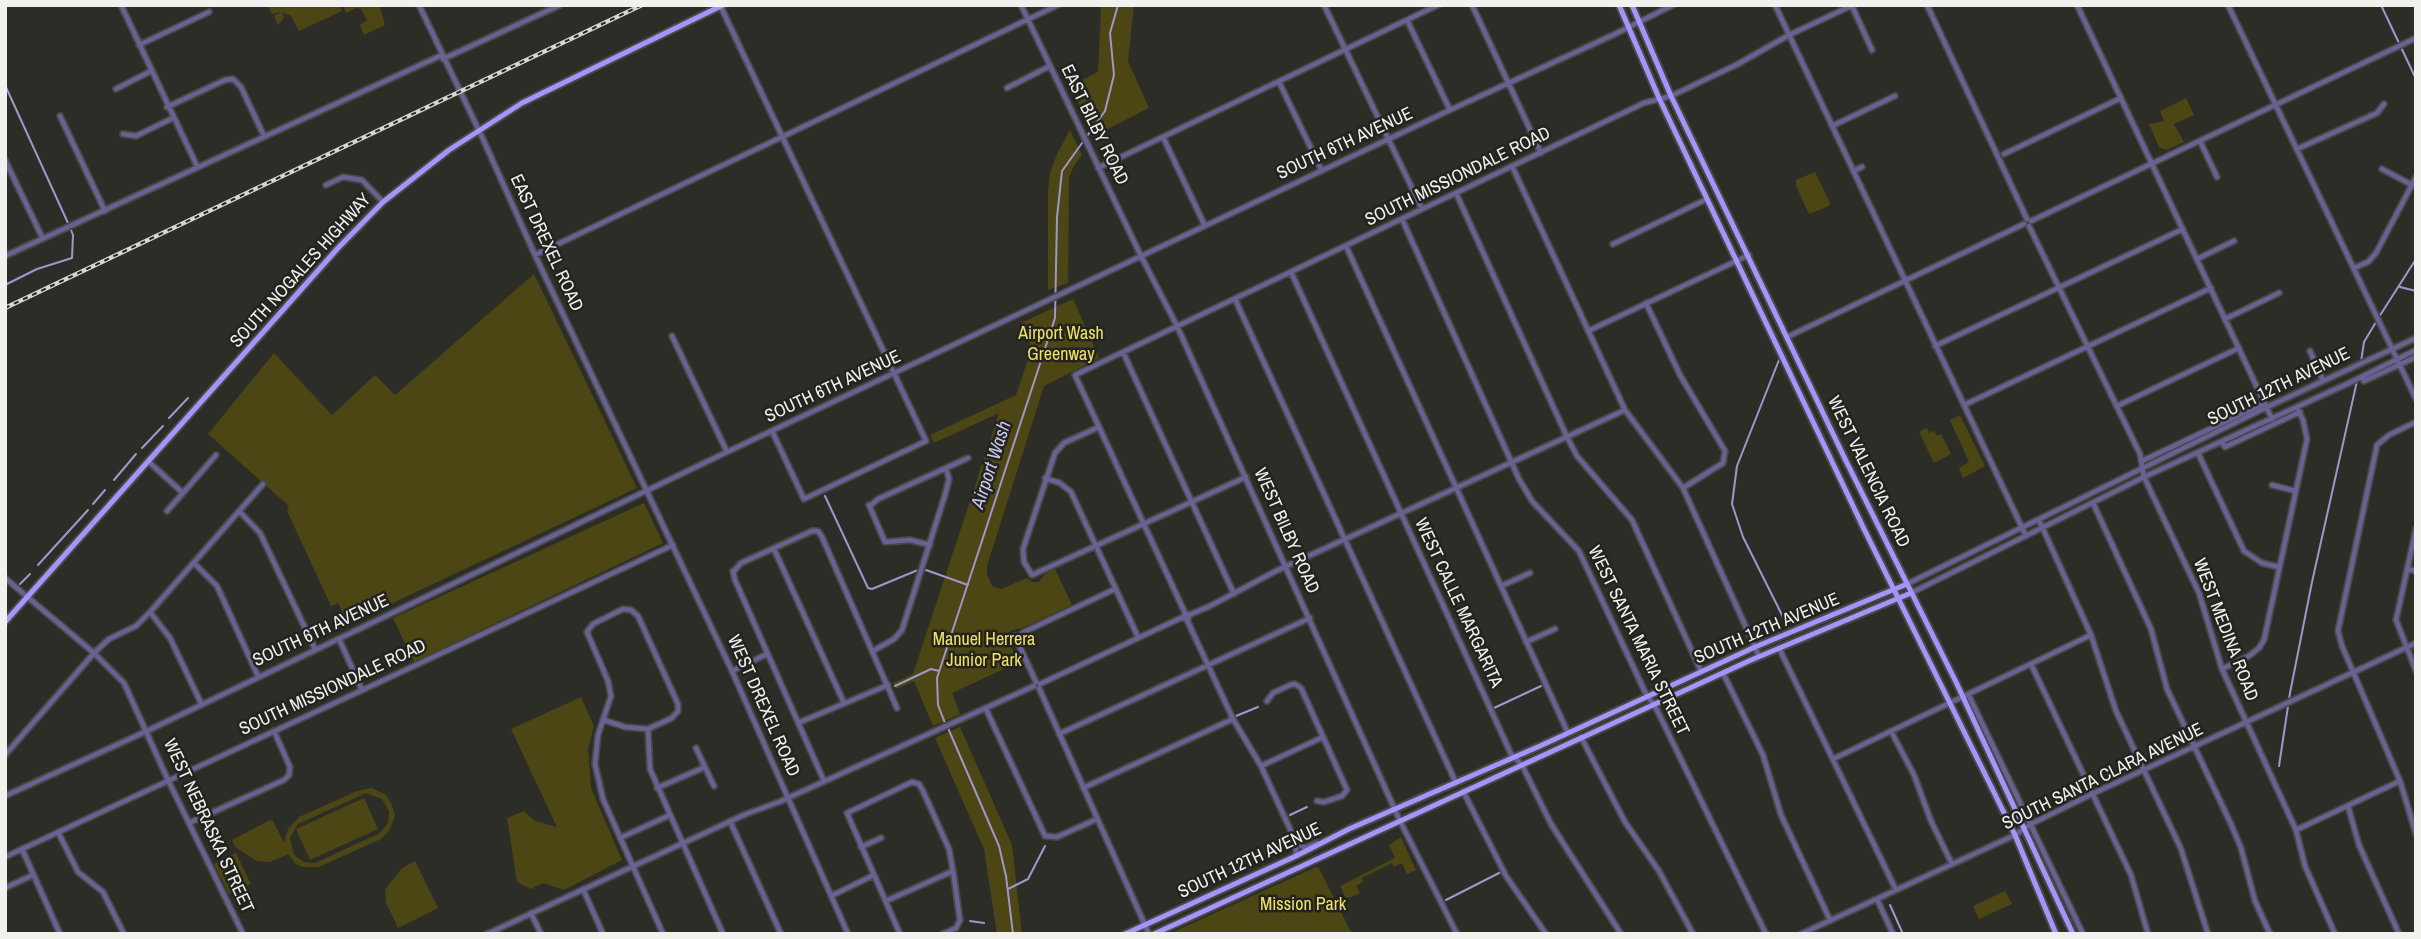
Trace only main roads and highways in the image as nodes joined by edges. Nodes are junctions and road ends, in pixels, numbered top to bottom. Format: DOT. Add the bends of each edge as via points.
graph roads {
  1 [pos="1619,5"];
  2 [pos="1632,5"];
  3 [pos="722,6"];
  4 [pos="1787,337"];
  5 [pos="1777,342"];
  6 [pos="1847,463"];
  7 [pos="1836,467"];
  8 [pos="1907,584"];
  9 [pos="1894,589"];
  10 [pos="1911,593"];
  11 [pos="1898,599"];
  12 [pos="5,622"];
  13 [pos="1806,626"];
  14 [pos="1798,640"];
  15 [pos="1311,848"];
  16 [pos="1317,860"];
  17 [pos="1125,934"];
  18 [pos="1152,934"];
  19 [pos="2056,934"];
  20 [pos="2073,934"];
  1 -- 5 [label="main road, WEST VALENCIA ROAD"];
  2 -- 4 [label="main road, WEST VALENCIA ROAD"];
  3 -- 12 [label="main road, SOUTH NOGALES HIGHWAY" via="541,93 438,158 383,202"];
  4 -- 5 [label="main road"];
  4 -- 6 [label="main road, WEST VALENCIA ROAD"];
  5 -- 7 [label="main road, WEST VALENCIA ROAD"];
  6 -- 7 [label="main road"];
  6 -- 8 [label="main road, WEST VALENCIA ROAD"];
  7 -- 9 [label="main road, WEST VALENCIA ROAD"];
  8 -- 9 [label="main road, SOUTH 12TH AVENUE"];
  8 -- 10 [label="main road, WEST VALENCIA ROAD"];
  9 -- 11 [label="main road, WEST VALENCIA ROAD"];
  9 -- 13 [label="main road, SOUTH 12TH AVENUE"];
  10 -- 11 [label="main road, SOUTH 12TH AVENUE"];
  10 -- 20 [label="main road, WEST VALENCIA ROAD" via="1965,695"];
  11 -- 14 [label="main road, SOUTH 12TH AVENUE"];
  11 -- 19 [label="main road, WEST VALENCIA ROAD" via="2015,835"];
  13 -- 14 [label="main road" via="1807,632"];
  13 -- 15 [label="main road, SOUTH 12TH AVENUE"];
  14 -- 16 [label="main road, SOUTH 12TH AVENUE"];
  15 -- 16 [label="main road"];
  15 -- 17 [label="main road, SOUTH 12TH AVENUE"];
  16 -- 18 [label="main road, SOUTH 12TH AVENUE"];
}
